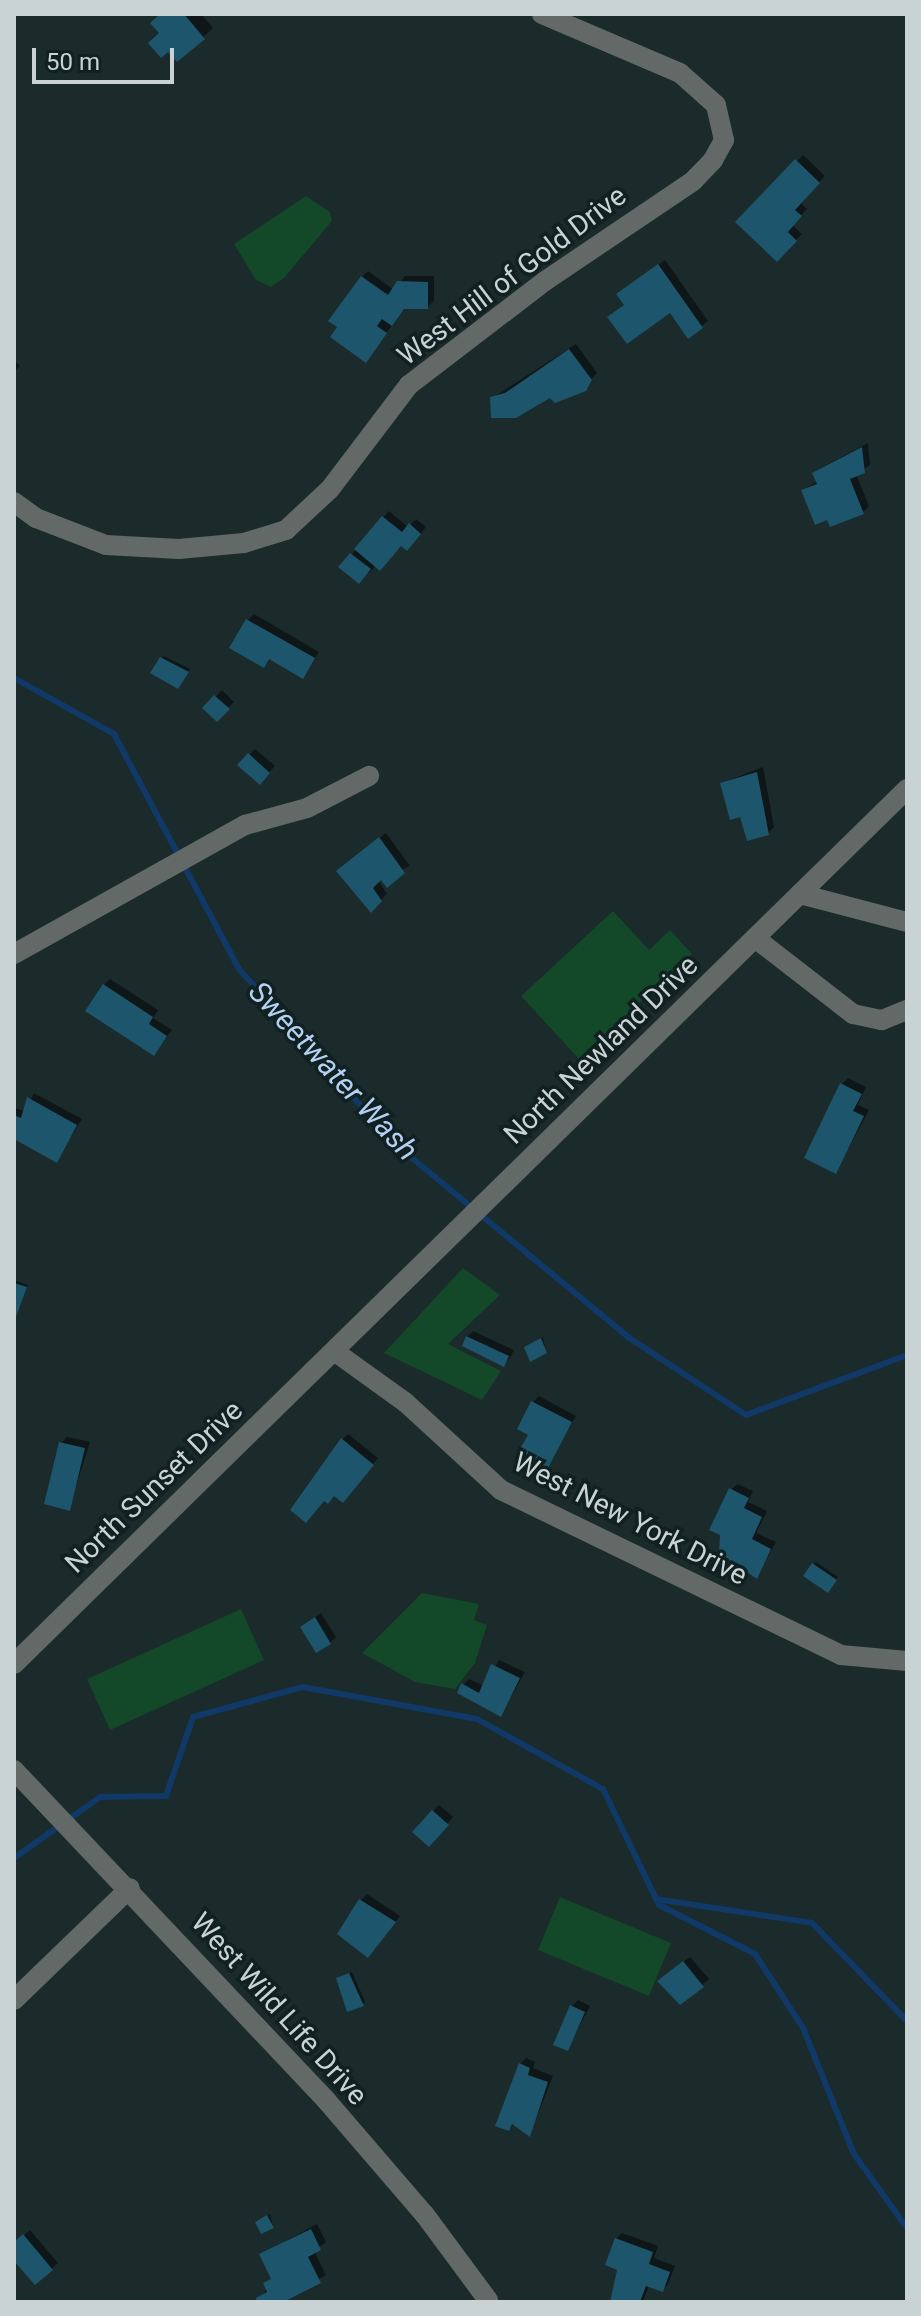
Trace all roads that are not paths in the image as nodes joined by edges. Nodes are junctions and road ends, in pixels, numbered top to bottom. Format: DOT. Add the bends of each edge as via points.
graph roads {
  1 [pos="542,14"];
  2 [pos="14,502"];
  3 [pos="369,776"];
  4 [pos="907,789"];
  5 [pos="800,894"];
  6 [pos="907,922"];
  7 [pos="755,938"];
  8 [pos="14,954"];
  9 [pos="907,1010"];
  10 [pos="334,1351"];
  11 [pos="907,1661"];
  12 [pos="14,1664"];
  13 [pos="14,1770"];
  14 [pos="130,1888"];
  15 [pos="14,2000"];
  16 [pos="488,2300"];
  1 -- 2 [label="street, West Hill of Gold Drive" via="680,73 716,105 724,140 693,181 545,281 409,385 330,489 286,530 244,543 179,549 106,545 36,518"];
  3 -- 8 [label="street" via="307,808 245,825"];
  4 -- 5 [label="street, North Newland Drive"];
  5 -- 6 [label="street"];
  5 -- 7 [label="street, North Newland Drive"];
  7 -- 9 [label="street" via="853,1014 882,1020"];
  7 -- 10 [label="street, North Newland Drive"];
  10 -- 11 [label="street, West New York Drive" via="405,1402 501,1490 841,1655"];
  10 -- 12 [label="street, North Sunset Drive"];
  13 -- 14 [label="street, West Wild Life Drive"];
  14 -- 15 [label="street"];
  14 -- 16 [label="street, West Wild Life Drive" via="326,2100 425,2215"];
}
